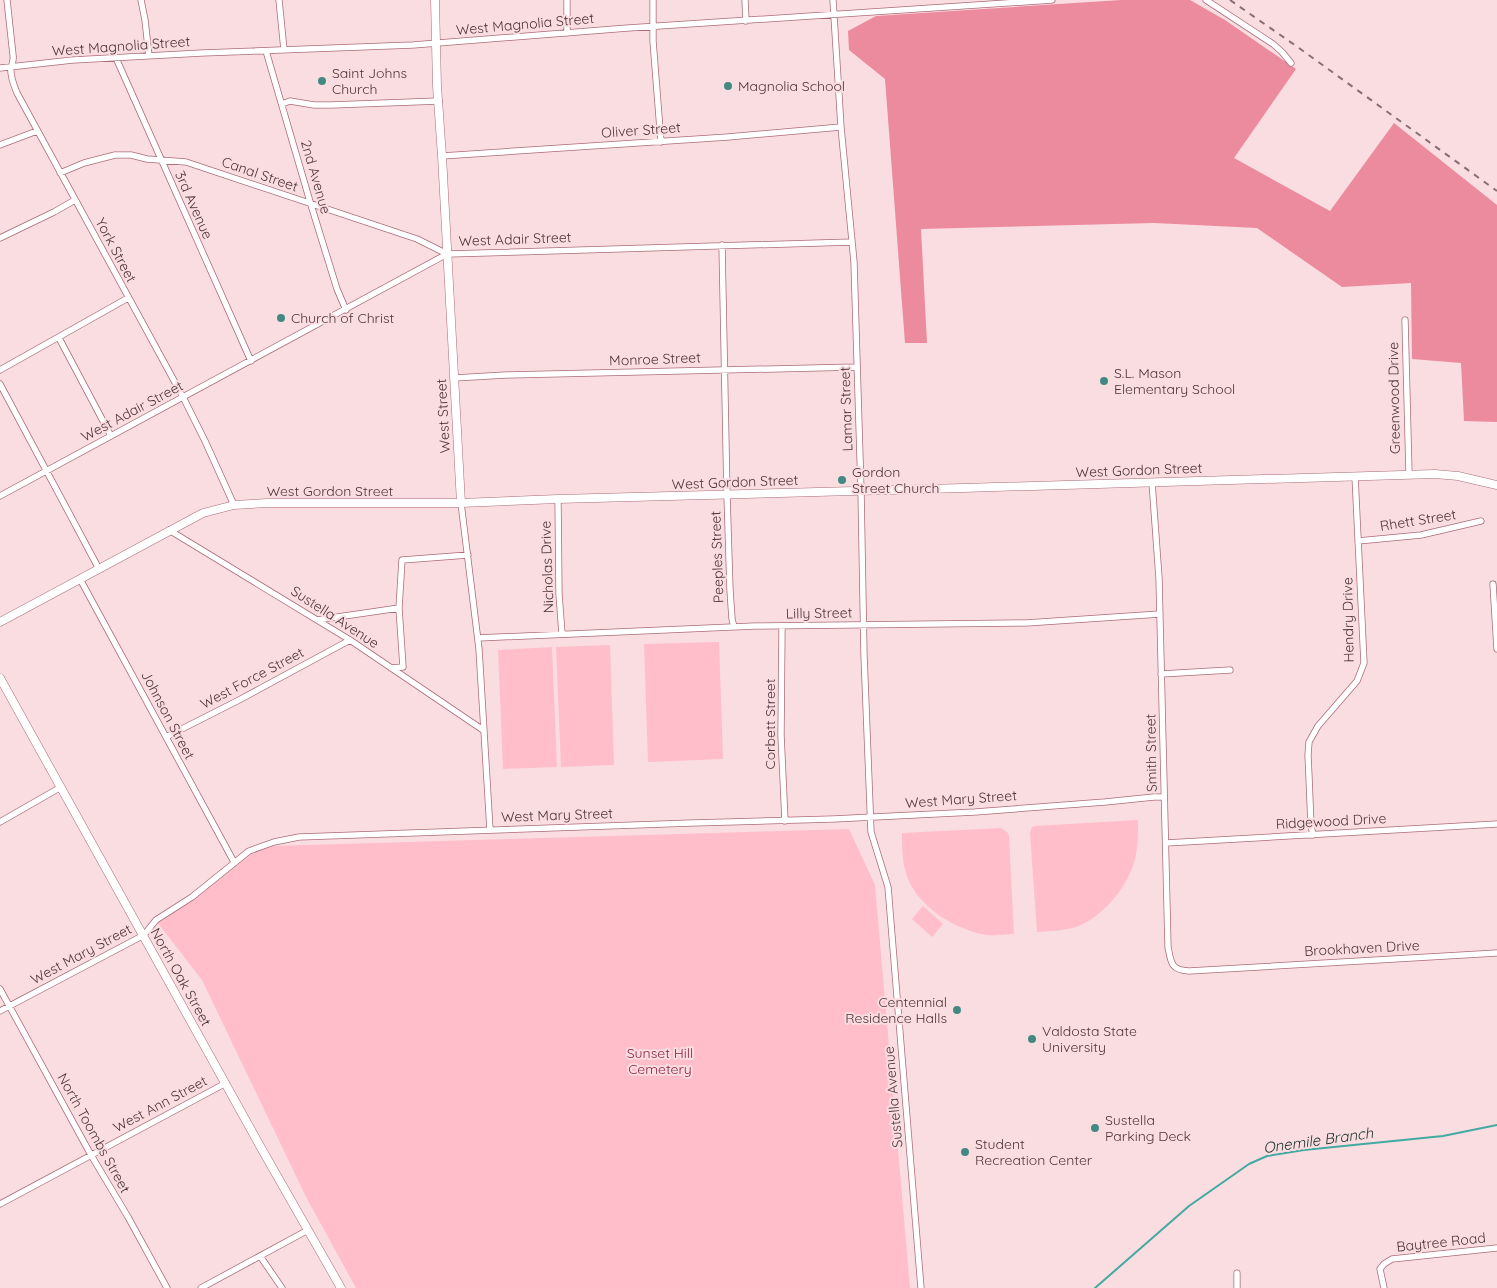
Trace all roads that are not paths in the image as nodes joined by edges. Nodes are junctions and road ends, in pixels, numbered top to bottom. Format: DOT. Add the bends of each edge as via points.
graph roads {
  1 [pos="7,0"];
  2 [pos="141,0"];
  3 [pos="279,0"];
  4 [pos="435,0"];
  5 [pos="567,0"];
  6 [pos="653,0"];
  7 [pos="745,0"];
  8 [pos="833,0"];
  9 [pos="1052,0"];
  10 [pos="1206,0"];
  11 [pos="834,14"];
  12 [pos="746,21"];
  13 [pos="653,27"];
  14 [pos="566,33"];
  15 [pos="437,43"];
  16 [pos="284,50"];
  17 [pos="266,51"];
  18 [pos="149,56"];
  19 [pos="116,58"];
  20 [pos="1291,63"];
  21 [pos="12,67"];
  22 [pos="0,68"];
  23 [pos="439,101"];
  24 [pos="282,104"];
  25 [pos="841,128"];
  26 [pos="37,131"];
  27 [pos="662,142"];
  28 [pos="0,145"];
  29 [pos="442,156"];
  30 [pos="161,160"];
  31 [pos="60,173"];
  32 [pos="74,200"];
  33 [pos="311,204"];
  34 [pos="0,238"];
  35 [pos="852,242"];
  36 [pos="722,245"];
  37 [pos="447,254"];
  38 [pos="128,298"];
  39 [pos="346,310"];
  40 [pos="1404,320"];
  41 [pos="59,338"];
  42 [pos="251,361"];
  43 [pos="856,367"];
  44 [pos="725,369"];
  45 [pos="0,370"];
  46 [pos="454,378"];
  47 [pos="0,384"];
  48 [pos="183,397"];
  49 [pos="112,436"];
  50 [pos="46,471"];
  51 [pos="1409,474"];
  52 [pos="1355,476"];
  53 [pos="1152,482"];
  54 [pos="1497,485"];
  55 [pos="861,491"];
  56 [pos="727,495"];
  57 [pos="0,496"];
  58 [pos="558,499"];
  59 [pos="461,503"];
  60 [pos="234,505"];
  61 [pos="1481,522"];
  62 [pos="169,530"];
  63 [pos="1358,541"];
  64 [pos="468,555"];
  65 [pos="99,569"];
  66 [pos="80,580"];
  67 [pos="1493,584"];
  68 [pos="399,608"];
  69 [pos="1160,614"];
  70 [pos="317,620"];
  71 [pos="0,622"];
  72 [pos="864,625"];
  73 [pos="734,627"];
  74 [pos="782,627"];
  75 [pos="562,634"];
  76 [pos="478,638"];
  77 [pos="350,640"];
  78 [pos="1497,649"];
  79 [pos="391,668"];
  80 [pos="1230,670"];
  81 [pos="1161,674"];
  82 [pos="0,678"];
  83 [pos="483,730"];
  84 [pos="166,738"];
  85 [pos="61,787"];
  86 [pos="1164,797"];
  87 [pos="872,817"];
  88 [pos="785,820"];
  89 [pos="0,822"];
  90 [pos="1497,824"];
  91 [pos="490,830"];
  92 [pos="1313,835"];
  93 [pos="1166,843"];
  94 [pos="234,862"];
  95 [pos="144,935"];
  96 [pos="1497,953"];
  97 [pos="1228,968"];
  98 [pos="0,989"];
  99 [pos="9,1006"];
  100 [pos="0,1011"];
  101 [pos="226,1083"];
  102 [pos="91,1155"];
  103 [pos="0,1204"];
  104 [pos="308,1230"];
  105 [pos="1497,1248"];
  106 [pos="260,1256"];
  107 [pos="1237,1273"];
  108 [pos="167,1288"];
  109 [pos="201,1288"];
  110 [pos="282,1288"];
  111 [pos="341,1288"];
  112 [pos="921,1288"];
  113 [pos="1237,1288"];
  114 [pos="1384,1288"];
  1 -- 21 [label="street, York Street" via="14,56"];
  2 -- 18 [label="street"];
  3 -- 16 [label="street"];
  4 -- 15 [label="street, West Street"];
  5 -- 14 [label="street"];
  6 -- 13 [label="street"];
  7 -- 12 [label="street"];
  8 -- 11 [label="street, Lamar Street"];
  9 -- 11 [label="street, West Magnolia Street"];
  10 -- 20 [label="street" via="1273,44"];
  11 -- 12 [label="street, West Magnolia Street"];
  11 -- 25 [label="street, Lamar Street"];
  12 -- 13 [label="street, West Magnolia Street"];
  13 -- 14 [label="street, West Magnolia Street"];
  13 -- 27 [label="street"];
  14 -- 15 [label="street, West Magnolia Street"];
  15 -- 16 [label="street, West Magnolia Street"];
  15 -- 23 [label="street, West Street"];
  16 -- 17 [label="street, West Magnolia Street"];
  17 -- 18 [label="street, West Magnolia Street"];
  17 -- 24 [label="street, 2nd Avenue"];
  18 -- 19 [label="street, West Magnolia Street"];
  19 -- 21 [label="street, West Magnolia Street"];
  19 -- 30 [label="street, 3rd Avenue"];
  21 -- 22 [label="street, West Magnolia Street"];
  21 -- 26 [label="street, York Street" via="17,93"];
  23 -- 24 [label="street" via="314,105 290,101"];
  23 -- 29 [label="street, West Street"];
  24 -- 33 [label="street, 2nd Avenue"];
  25 -- 27 [label="street, Oliver Street"];
  25 -- 35 [label="street, Lamar Street"];
  26 -- 28 [label="street"];
  26 -- 31 [label="street, York Street"];
  27 -- 29 [label="street, Oliver Street"];
  29 -- 37 [label="street, West Street"];
  30 -- 31 [label="street, Canal Street" via="115,155"];
  30 -- 33 [label="street, Canal Street" via="186,162"];
  30 -- 42 [label="street, 3rd Avenue"];
  31 -- 32 [label="street, York Street"];
  32 -- 34 [label="street"];
  32 -- 38 [label="street, York Street"];
  33 -- 37 [label="street, Canal Street" via="417,239"];
  33 -- 39 [label="street, 2nd Avenue"];
  35 -- 36 [label="street, West Adair Street"];
  35 -- 43 [label="street, Lamar Street"];
  36 -- 37 [label="street, West Adair Street"];
  36 -- 44 [label="street, Peeples Street"];
  37 -- 39 [label="street, West Adair Street"];
  37 -- 46 [label="street, West Street"];
  38 -- 41 [label="street"];
  38 -- 48 [label="street, York Street"];
  39 -- 42 [label="street, West Adair Street"];
  40 -- 51 [label="street, Greenwood Drive"];
  41 -- 45 [label="street"];
  41 -- 49 [label="street"];
  42 -- 48 [label="street, West Adair Street"];
  43 -- 44 [label="street, Monroe Street"];
  43 -- 55 [label="street, Lamar Street"];
  44 -- 46 [label="street, Monroe Street"];
  44 -- 56 [label="street, Peeples Street"];
  46 -- 59 [label="street, West Street"];
  47 -- 50 [label="street"];
  48 -- 49 [label="street, West Adair Street"];
  48 -- 60 [label="street, York Street"];
  49 -- 50 [label="street, West Adair Street"];
  50 -- 57 [label="street, West Adair Street"];
  50 -- 65 [label="street"];
  51 -- 52 [label="street, West Gordon Street"];
  51 -- 54 [label="street, West Gordon Street" via="1458,476"];
  52 -- 53 [label="street, West Gordon Street"];
  52 -- 63 [label="street, Hendry Drive"];
  53 -- 55 [label="street, West Gordon Street"];
  53 -- 69 [label="street, Smith Street"];
  55 -- 56 [label="street, West Gordon Street"];
  55 -- 72 [label="street, Lamar Street"];
  56 -- 58 [label="street, West Gordon Street"];
  56 -- 73 [label="street, Peeples Street"];
  58 -- 59 [label="street, West Gordon Street"];
  58 -- 75 [label="street, Nicholas Drive"];
  59 -- 60 [label="street, West Gordon Street"];
  59 -- 64 [label="street, West Street"];
  60 -- 62 [label="street, West Gordon Street" via="203,513"];
  61 -- 63 [label="street, Rhett Street" via="1421,535"];
  62 -- 65 [label="street, West Gordon Street"];
  62 -- 70 [label="street, Sustella Avenue"];
  63 -- 92 [label="street, Hendry Drive" via="1364,662 1357,681 1318,726 1309,742 1308,777"];
  64 -- 68 [label="street" via="402,560"];
  64 -- 76 [label="street, West Street"];
  65 -- 66 [label="street, West Gordon Street"];
  66 -- 71 [label="street, West Gordon Street"];
  66 -- 84 [label="street, Johnson Street"];
  67 -- 78 [label="street"];
  68 -- 70 [label="street"];
  68 -- 79 [label="street" via="404,667"];
  69 -- 72 [label="street, Lilly Street" via="1026,623"];
  69 -- 81 [label="street, Smith Street"];
  70 -- 77 [label="street, Sustella Avenue"];
  72 -- 74 [label="street, Lilly Street"];
  72 -- 87 [label="street, Lamar Street"];
  73 -- 74 [label="street, Lilly Street"];
  73 -- 75 [label="street, Lilly Street"];
  74 -- 88 [label="street, Corbett Street" via="781,735"];
  75 -- 76 [label="street, Lilly Street"];
  76 -- 83 [label="street, West Street"];
  77 -- 79 [label="street, Sustella Avenue"];
  77 -- 84 [label="street, West Force Street"];
  79 -- 83 [label="street, Sustella Avenue"];
  80 -- 81 [label="street"];
  81 -- 86 [label="street, Smith Street"];
  82 -- 85 [label="street, North Oak Street"];
  83 -- 91 [label="street, West Street"];
  84 -- 94 [label="street, Johnson Street"];
  85 -- 89 [label="street"];
  85 -- 95 [label="street, North Oak Street"];
  86 -- 87 [label="street, West Mary Street"];
  86 -- 93 [label="street, Smith Street"];
  87 -- 88 [label="street, West Mary Street"];
  87 -- 112 [label="street, Sustella Avenue" via="871,832 888,887 893,929"];
  88 -- 91 [label="street, West Mary Street"];
  90 -- 92 [label="street, Ridgewood Drive"];
  91 -- 94 [label="street, West Mary Street" via="299,837 248,851"];
  92 -- 93 [label="street, Ridgewood Drive"];
  93 -- 97 [label="street, Smith Street" via="1171,963 1176,969 1184,970"];
  94 -- 95 [label="street, West Mary Street" via="156,920"];
  95 -- 99 [label="street, West Mary Street"];
  95 -- 101 [label="street, North Oak Street"];
  96 -- 97 [label="street, Brookhaven Drive"];
  98 -- 99 [label="street, North Toombs Street"];
  99 -- 100 [label="street, West Mary Street"];
  99 -- 102 [label="street, North Toombs Street"];
  101 -- 102 [label="street, West Ann Street"];
  101 -- 104 [label="street, North Oak Street"];
  102 -- 103 [label="street, West Ann Street"];
  102 -- 108 [label="street, North Toombs Street"];
  104 -- 106 [label="street"];
  104 -- 111 [label="street, North Oak Street"];
  105 -- 114 [label="street, Baytree Road" via="1392,1259 1380,1269"];
  106 -- 109 [label="street"];
  106 -- 110 [label="street"];
  107 -- 113 [label="street"];
}
